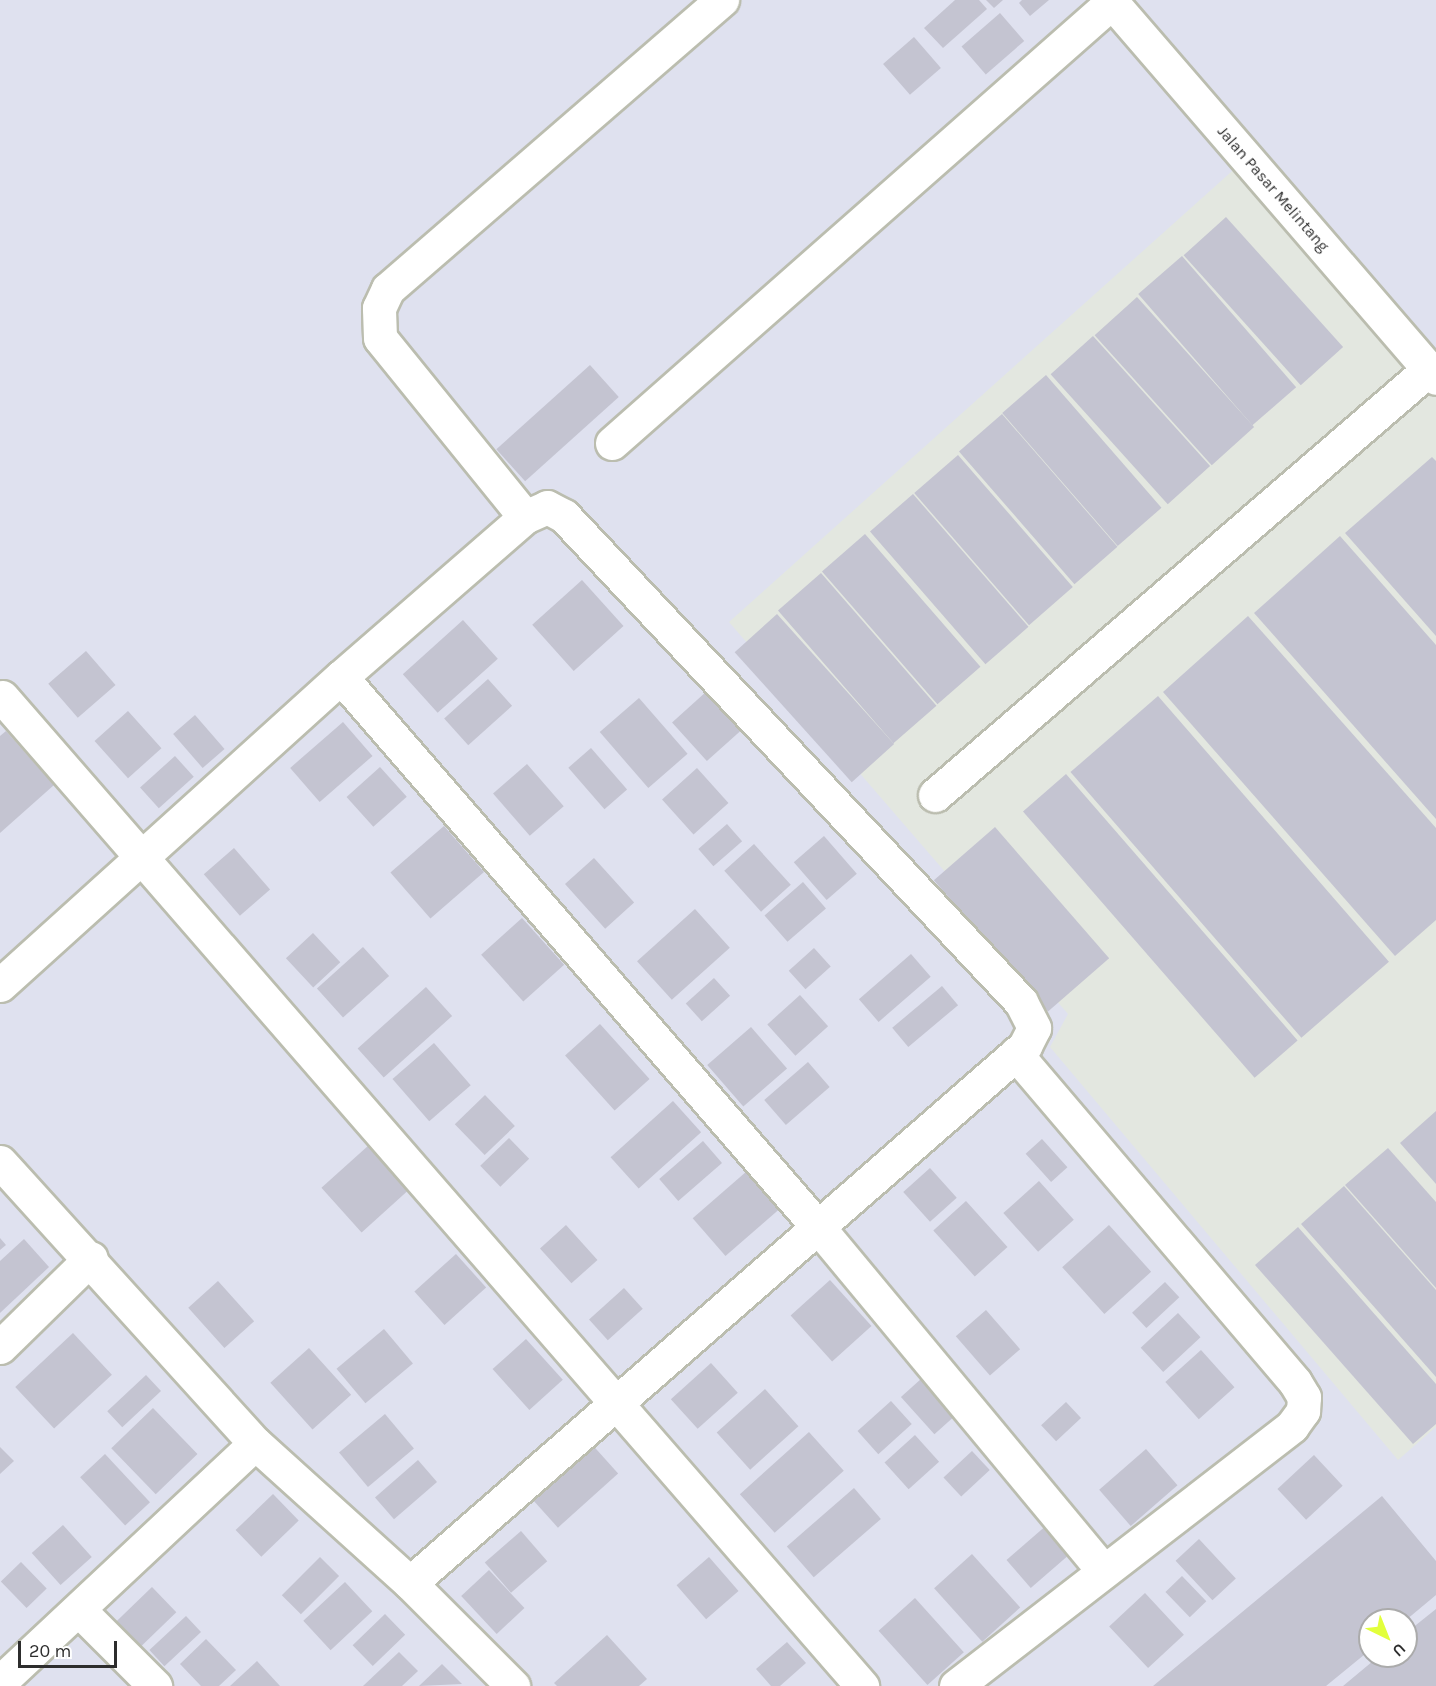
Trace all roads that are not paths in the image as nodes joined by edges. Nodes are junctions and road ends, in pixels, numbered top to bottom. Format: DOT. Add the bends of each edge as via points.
graph roads {
  1 [pos="722,0"];
  2 [pos="1111,1"];
  3 [pos="1432,374"];
  4 [pos="612,443"];
  5 [pos="525,517"];
  6 [pos="341,677"];
  7 [pos="2,697"];
  8 [pos="935,795"];
  9 [pos="140,855"];
  10 [pos="0,985"];
  11 [pos="1016,1054"];
  12 [pos="0,1162"];
  13 [pos="818,1227"];
  14 [pos="91,1257"];
  15 [pos="0,1347"];
  16 [pos="618,1401"];
  17 [pos="255,1443"];
  18 [pos="1103,1570"];
  19 [pos="410,1582"];
  20 [pos="81,1612"];
  21 [pos="0,1682"];
  22 [pos="155,1686"];
  23 [pos="513,1686"];
  24 [pos="862,1686"];
  25 [pos="956,1686"];
  1 -- 5 [label="street" via="388,289 379,308 380,338"];
  2 -- 3 [label="street, Jalan Pasar Melintang"];
  2 -- 4 [label="street"];
  3 -- 8 [label="street"];
  5 -- 6 [label="street"];
  5 -- 11 [label="street" via="547,507 564,516 1021,1002 1034,1029"];
  6 -- 9 [label="street"];
  6 -- 13 [label="street"];
  7 -- 9 [label="street"];
  9 -- 10 [label="street"];
  9 -- 16 [label="street"];
  11 -- 13 [label="street"];
  11 -- 18 [label="street" via="1304,1397 1303,1411 1292,1426"];
  12 -- 14 [label="street"];
  13 -- 16 [label="street"];
  13 -- 18 [label="street"];
  14 -- 15 [label="street"];
  14 -- 17 [label="street"];
  16 -- 19 [label="street"];
  16 -- 24 [label="street"];
  17 -- 19 [label="street"];
  17 -- 20 [label="street"];
  18 -- 25 [label="street"];
  19 -- 23 [label="street"];
  20 -- 21 [label="street"];
  20 -- 22 [label="street"];
}
